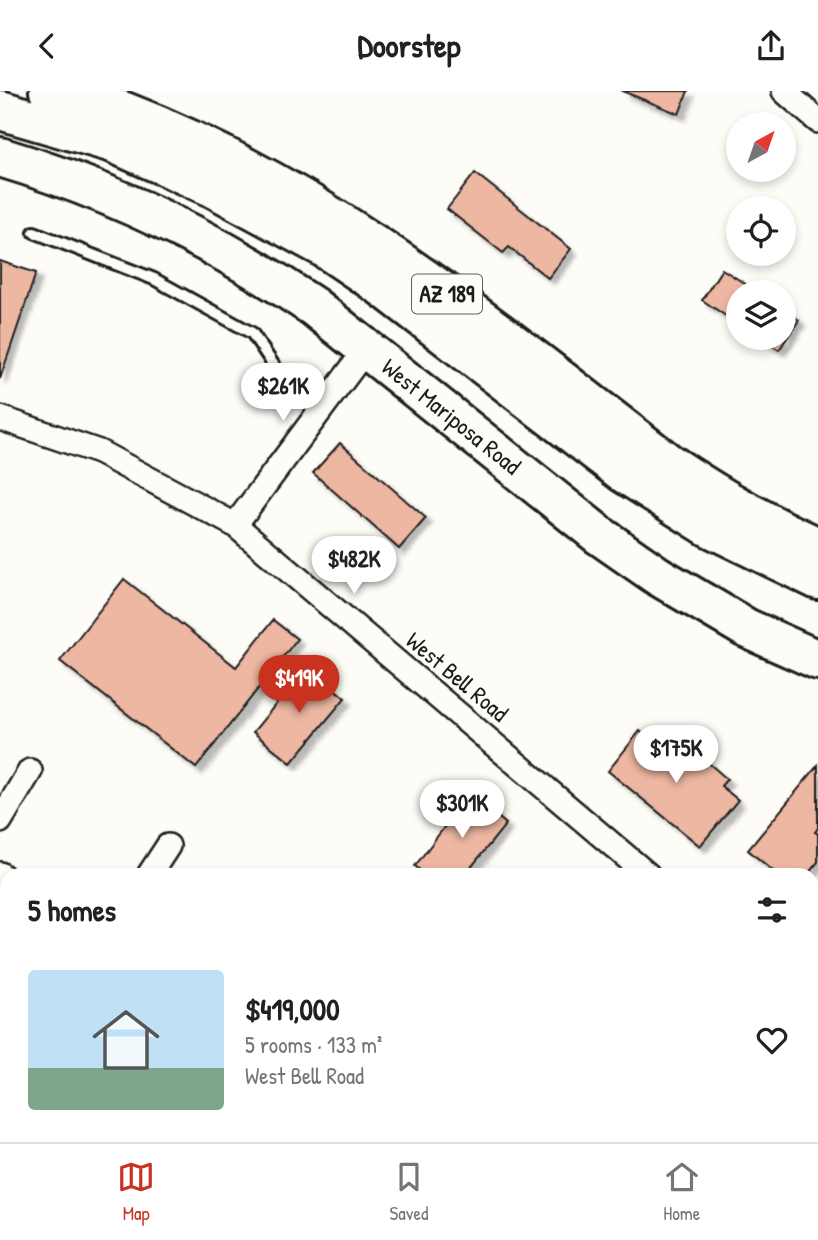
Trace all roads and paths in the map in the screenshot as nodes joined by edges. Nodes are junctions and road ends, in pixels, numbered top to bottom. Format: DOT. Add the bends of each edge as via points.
graph roads {
  1 [pos="49,91"];
  2 [pos="784,91"];
  3 [pos="0,110"];
  4 [pos="818,121"];
  5 [pos="0,143"];
  6 [pos="0,157"];
  7 [pos="34,233"];
  8 [pos="367,348"];
  9 [pos="321,408"];
  10 [pos="0,418"];
  11 [pos="235,525"];
  12 [pos="818,547"];
  13 [pos="818,580"];
  14 [pos="818,604"];
  15 [pos="818,660"];
  16 [pos="30,771"];
  17 [pos="0,821"];
  18 [pos="168,846"];
  19 [pos="154,868"];
  20 [pos="640,868"];
  1 -- 12 [label="highway, AZ 189" via="123,111 205,145 298,196 388,251 714,494"];
  2 -- 4 [label="street"];
  3 -- 13 [label="highway" via="113,143 214,188 323,247 381,286 625,474 709,527"];
  5 -- 14 [label="highway" via="138,183 301,260 617,493 701,548"];
  6 -- 8 [label="highway, West Mariposa Road" via="58,174 174,223 264,274"];
  7 -- 9 [label="lane" via="154,279 252,333 285,383"];
  8 -- 9 [label="street"];
  8 -- 15 [label="highway, West Mariposa Road" via="599,535 658,576 746,628"];
  9 -- 11 [label="street"];
  10 -- 11 [label="street, West Bell Road" via="99,452"];
  11 -- 20 [label="street, West Bell Road"];
  16 -- 17 [label="street"];
  18 -- 19 [label="street"];
}
